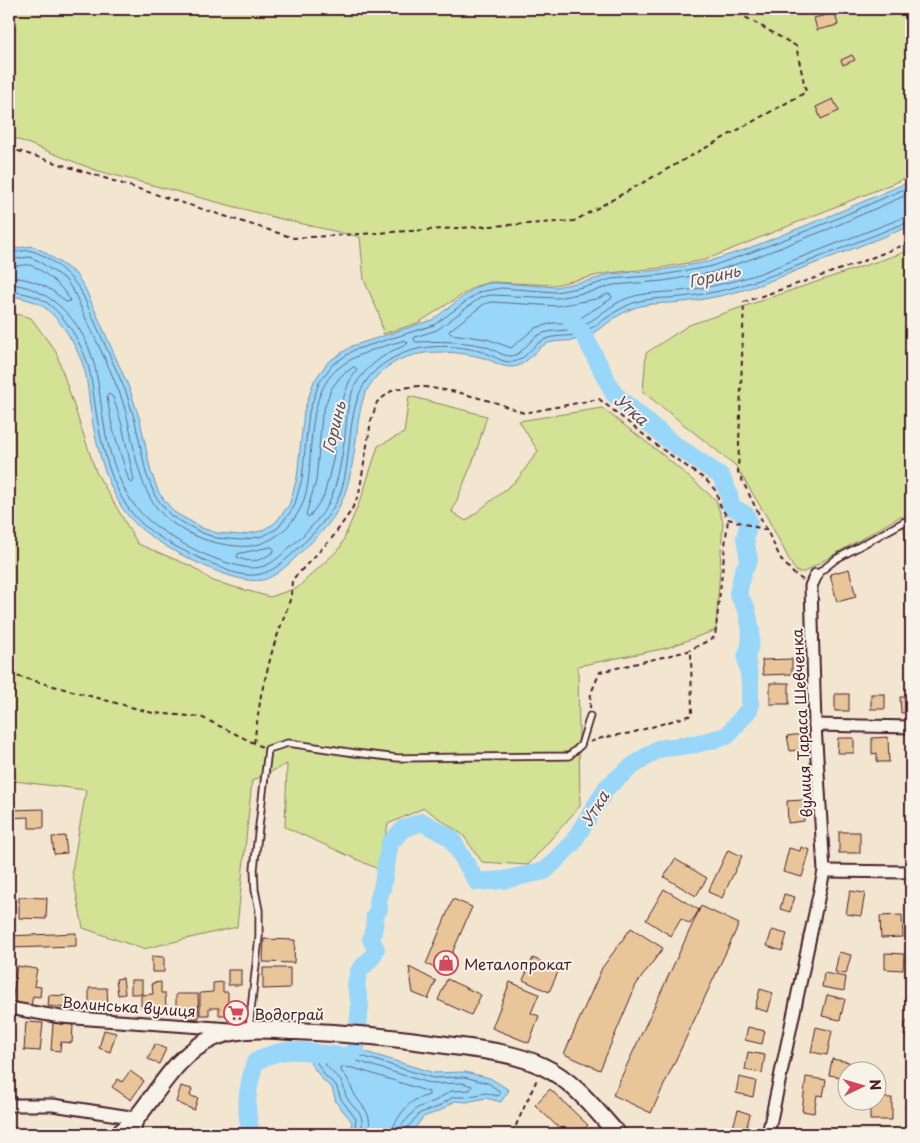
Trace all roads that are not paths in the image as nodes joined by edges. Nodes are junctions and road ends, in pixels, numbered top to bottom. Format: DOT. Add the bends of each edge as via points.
graph roads {
  1 [pos="911,518"];
  2 [pos="816,575"];
  3 [pos="590,716"];
  4 [pos="815,725"];
  5 [pos="911,727"];
  6 [pos="824,871"];
  7 [pos="911,872"];
  8 [pos="9,1008"];
  9 [pos="248,1030"];
  10 [pos="9,1105"];
  11 [pos="137,1118"];
  12 [pos="119,1134"];
  13 [pos="134,1134"];
  14 [pos="617,1134"];
  15 [pos="768,1134"];
  1 -- 2 [label="lane" via="836,559"];
  2 -- 4 [label="street, вулиця Тараса Шевченка" via="811,586"];
  3 -- 9 [label="lane" via="581,745 569,756 398,758 288,743 268,749 254,869 259,937"];
  4 -- 5 [label="street"];
  4 -- 6 [label="street, вулиця Тараса Шевченка"];
  6 -- 7 [label="street"];
  6 -- 15 [label="street, вулиця Тараса Шевченка"];
  8 -- 9 [label="street, Волинська вулиця" via="62,1017"];
  9 -- 11 [label="main road" via="215,1037 190,1052 172,1070"];
  9 -- 14 [label="main road" via="390,1037 518,1057 559,1075 578,1090"];
  10 -- 11 [label="street" via="53,1105"];
  11 -- 12 [label="main road"];
  11 -- 13 [label="street"];
}
